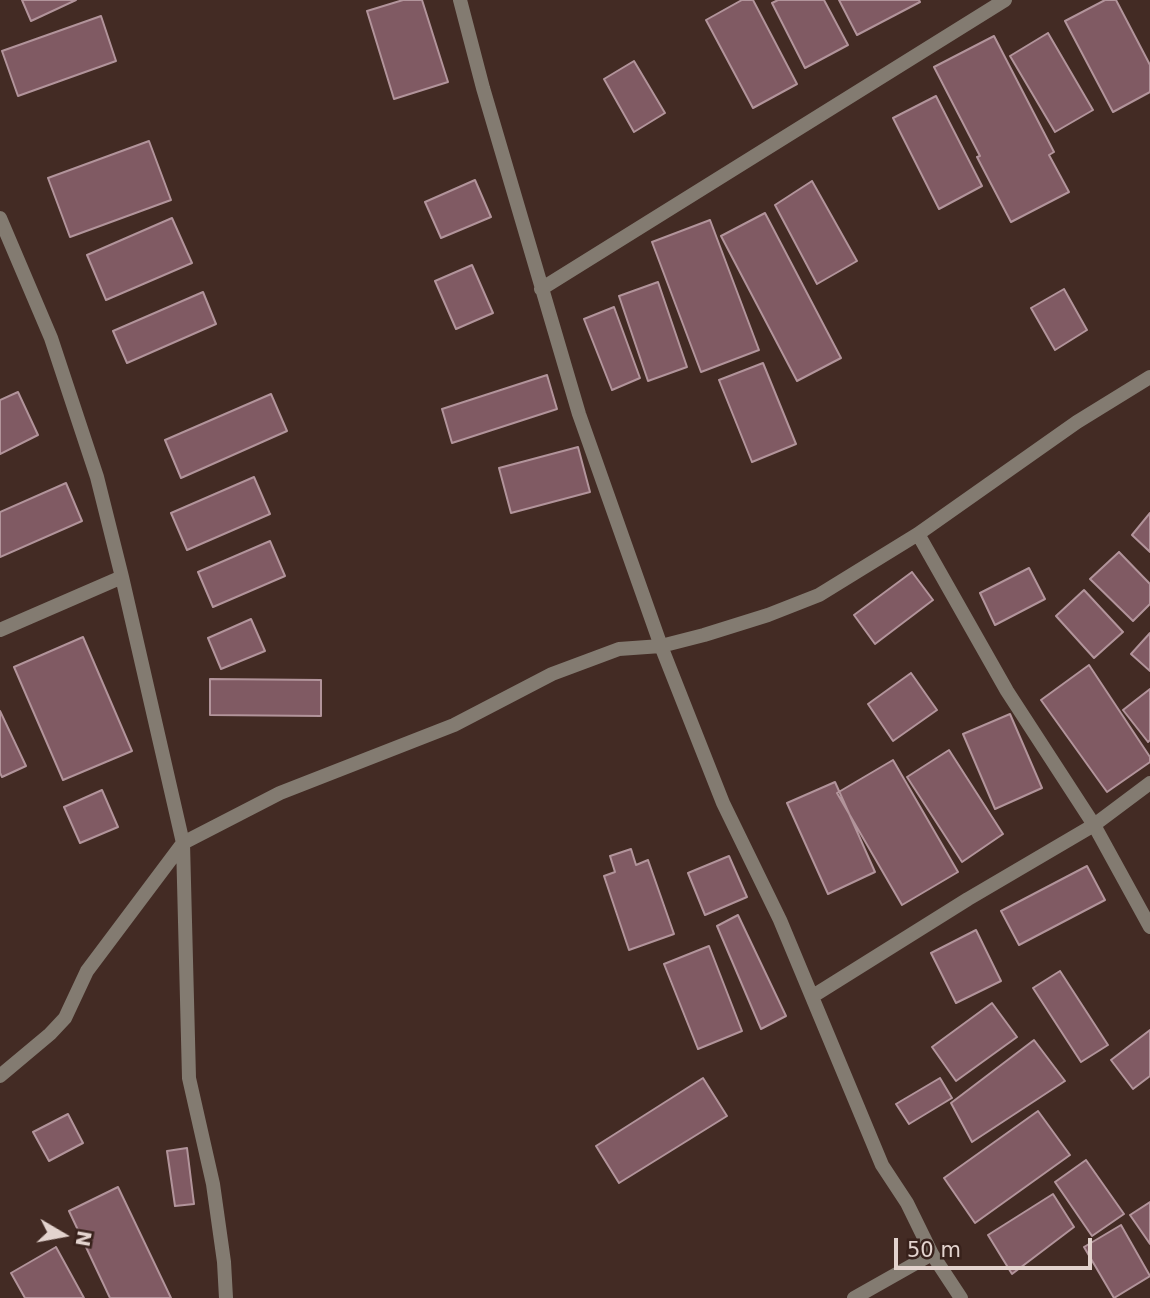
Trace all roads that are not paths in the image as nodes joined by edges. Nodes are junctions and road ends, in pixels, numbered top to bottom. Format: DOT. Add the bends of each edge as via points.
graph roads {
  1 [pos="460,0"];
  2 [pos="1005,0"];
  3 [pos="0,218"];
  4 [pos="541,289"];
  5 [pos="1150,377"];
  6 [pos="918,534"];
  7 [pos="122,577"];
  8 [pos="0,631"];
  9 [pos="662,646"];
  10 [pos="1150,783"];
  11 [pos="1094,825"];
  12 [pos="183,843"];
  13 [pos="1150,927"];
  14 [pos="813,996"];
  15 [pos="0,1076"];
  16 [pos="932,1254"];
  17 [pos="226,1298"];
  18 [pos="854,1298"];
  19 [pos="961,1298"];
  1 -- 4 [label="street"];
  2 -- 4 [label="street"];
  3 -- 7 [label="street" via="51,338 97,477"];
  4 -- 9 [label="street" via="579,414"];
  5 -- 6 [label="street" via="1077,422"];
  6 -- 9 [label="street" via="819,595"];
  6 -- 11 [label="street" via="1007,691"];
  7 -- 8 [label="street"];
  7 -- 12 [label="street"];
  9 -- 12 [label="street" via="619,649 552,674 454,725 280,793"];
  9 -- 14 [label="street" via="723,803"];
  10 -- 11 [label="street"];
  11 -- 13 [label="street"];
  11 -- 14 [label="street"];
  12 -- 15 [label="street" via="87,971 65,1018"];
  12 -- 17 [label="street" via="189,1078 213,1184"];
  14 -- 16 [label="street" via="882,1165"];
  16 -- 18 [label="street"];
  16 -- 19 [label="street"];
}
